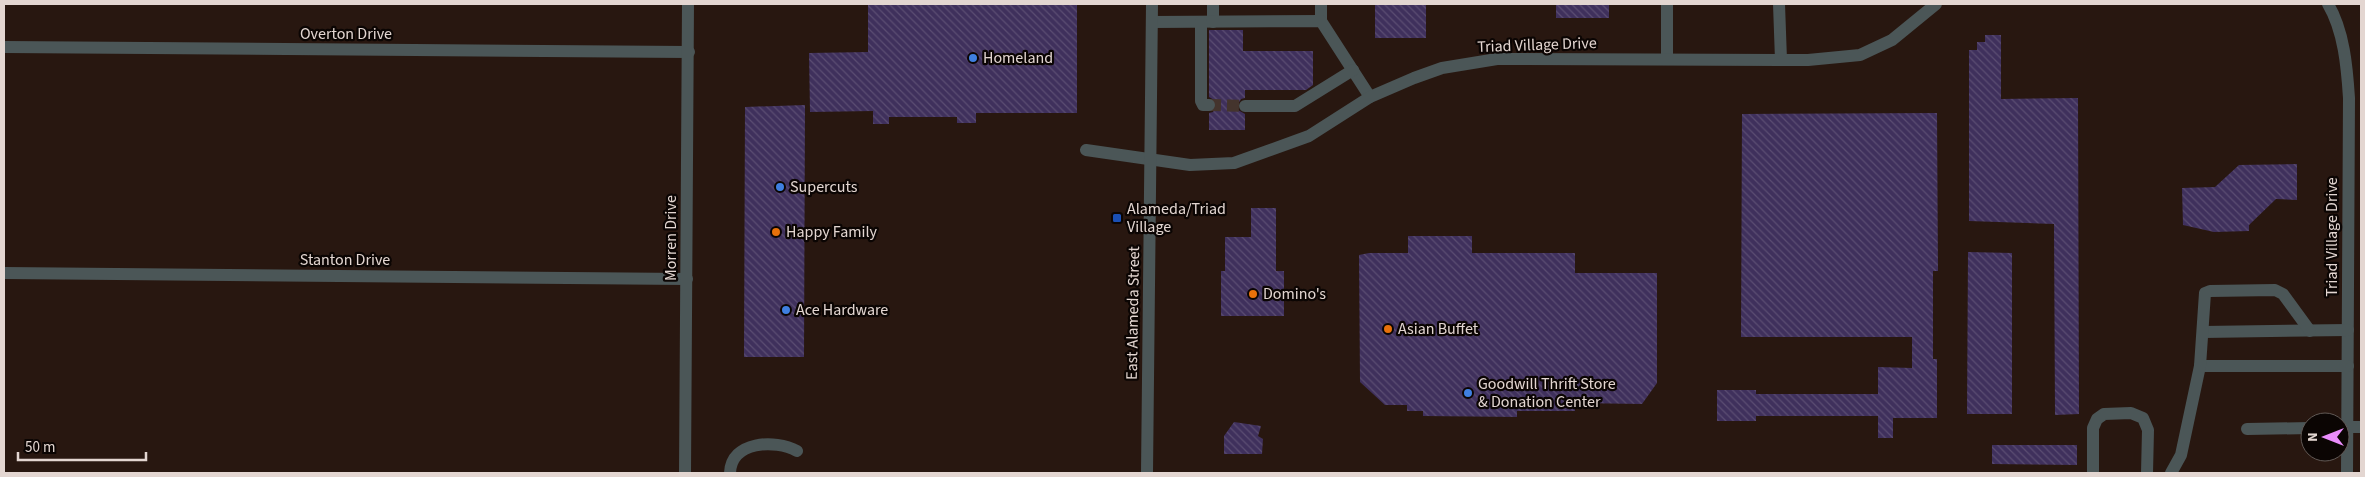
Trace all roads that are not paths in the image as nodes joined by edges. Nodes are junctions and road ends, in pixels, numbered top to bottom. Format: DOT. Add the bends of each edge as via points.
graph roads {
  1 [pos="688,4"];
  2 [pos="1152,4"];
  3 [pos="1213,4"];
  4 [pos="1321,4"];
  5 [pos="1667,4"];
  6 [pos="1779,4"];
  7 [pos="1936,4"];
  8 [pos="2328,4"];
  9 [pos="1321,21"];
  10 [pos="1152,22"];
  11 [pos="1207,22"];
  12 [pos="4,47"];
  13 [pos="689,52"];
  14 [pos="1667,59"];
  15 [pos="1781,60"];
  16 [pos="1353,70"];
  17 [pos="1370,97"];
  18 [pos="2355,98"];
  19 [pos="1206,105"];
  20 [pos="1245,106"];
  21 [pos="1086,150"];
  22 [pos="1152,161"];
  23 [pos="4,273"];
  24 [pos="687,280"];
  25 [pos="2310,330"];
  26 [pos="2348,330"];
  27 [pos="2202,332"];
  28 [pos="2200,366"];
  29 [pos="2348,366"];
  30 [pos="2345,412"];
  31 [pos="2300,428"];
  32 [pos="2247,429"];
  33 [pos="798,451"];
  34 [pos="685,473"];
  35 [pos="730,473"];
  36 [pos="1147,473"];
  37 [pos="2093,473"];
  38 [pos="2147,473"];
  39 [pos="2171,473"];
  1 -- 13 [label="street, Morren Drive"];
  2 -- 10 [label="street, East Alameda Street"];
  3 -- 11 [label="street"];
  4 -- 9 [label="street"];
  5 -- 14 [label="street"];
  6 -- 15 [label="street"];
  7 -- 15 [label="street, Triad Village Drive" via="1892,40 1860,55"];
  8 -- 18 [label="street, Triad Village Drive" via="2336,21"];
  9 -- 11 [label="street"];
  9 -- 16 [label="street"];
  10 -- 11 [label="street"];
  10 -- 22 [label="street, East Alameda Street"];
  11 -- 19 [label="street" via="1201,101"];
  12 -- 13 [label="street, Overton Drive"];
  13 -- 24 [label="street, Morren Drive"];
  14 -- 15 [label="street, Triad Village Drive"];
  14 -- 17 [label="street, Triad Village Drive" via="1497,59 1442,68"];
  16 -- 17 [label="street"];
  16 -- 20 [label="street" via="1295,106"];
  17 -- 22 [label="street, Triad Village Drive" via="1309,136 1234,163 1190,165"];
  18 -- 26 [label="street, Triad Village Drive"];
  21 -- 22 [label="street, Triad Village Drive"];
  22 -- 36 [label="street, East Alameda Street"];
  23 -- 24 [label="street, Stanton Drive"];
  24 -- 34 [label="street, Morren Drive"];
  25 -- 26 [label="street"];
  25 -- 27 [label="street"];
  25 -- 27 [label="street" via="2284,294 2275,290 2210,291 2205,293"];
  26 -- 29 [label="street, Triad Village Drive"];
  27 -- 28 [label="street"];
  28 -- 29 [label="street"];
  28 -- 39 [label="street" via="2181,455"];
  29 -- 30 [label="street, Triad Village Drive"];
  31 -- 32 [label="street"];
  33 -- 35 [label="street" via="789,446 758,444 742,449 730,466"];
  37 -- 38 [label="street" via="2093,428 2097,419 2104,414 2132,413 2143,418 2148,430"];
}
